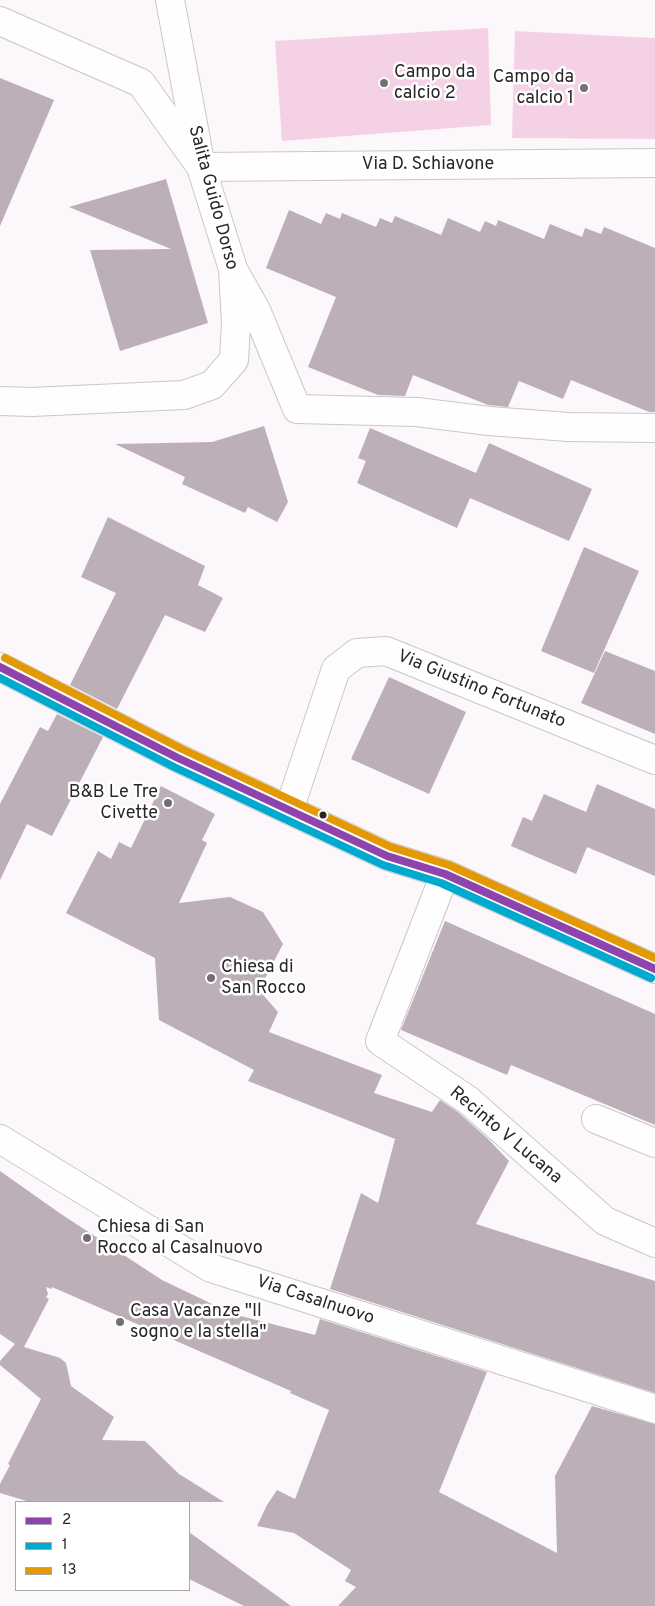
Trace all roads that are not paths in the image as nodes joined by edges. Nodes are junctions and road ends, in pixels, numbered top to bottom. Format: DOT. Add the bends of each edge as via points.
graph roads {
  1 [pos="170,0"];
  2 [pos="0,21"];
  3 [pos="655,164"];
  4 [pos="200,167"];
  5 [pos="233,268"];
  6 [pos="0,401"];
  7 [pos="655,428"];
  8 [pos="0,667"];
  9 [pos="655,760"];
  10 [pos="289,810"];
  11 [pos="445,874"];
  12 [pos="655,969"];
  13 [pos="596,1118"];
  14 [pos="0,1138"];
  15 [pos="655,1143"];
  16 [pos="655,1243"];
  17 [pos="655,1409"];
  1 -- 4 [label="street, Salita Guido Dorso"];
  2 -- 4 [label="street" via="141,83"];
  3 -- 4 [label="street, Via D. Schiavone"];
  4 -- 5 [label="street, Salita Guido Dorso"];
  5 -- 6 [label="street, Salita Guido Dorso" via="234,360 212,385 184,395"];
  5 -- 7 [label="street" via="256,310 297,409 417,412 489,421"];
  8 -- 10 [label="street" via="178,758"];
  9 -- 10 [label="street, Via Giustino Fortunato" via="386,651 357,653 336,669"];
  10 -- 11 [label="street" via="387,856"];
  11 -- 12 [label="street"];
  11 -- 16 [label="street, Recinto V Lucana" via="380,1041 468,1100 605,1221"];
  13 -- 15 [label="street"];
  14 -- 17 [label="street, Via Casalnuovo" via="211,1268"];
}
